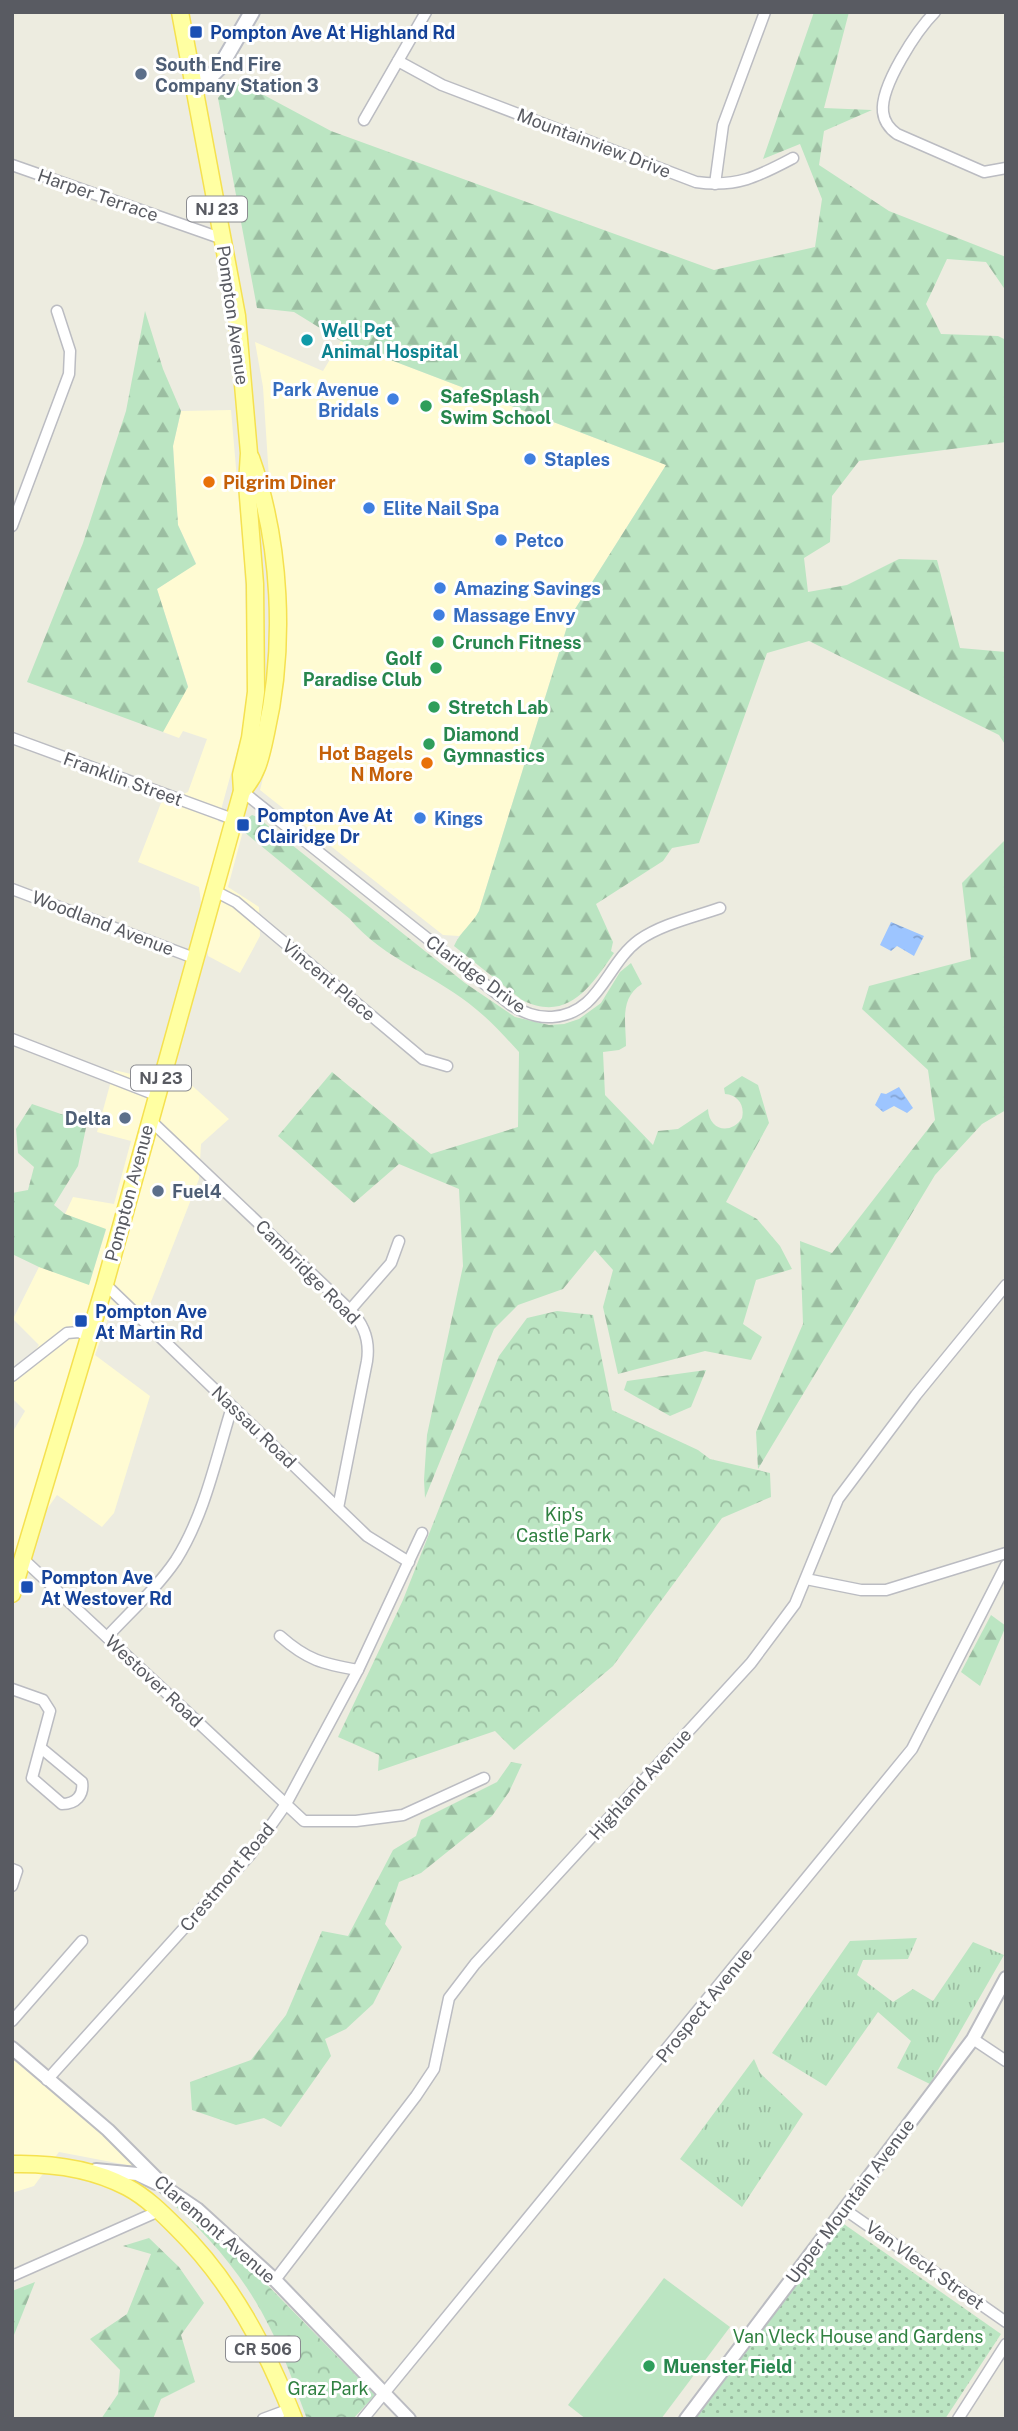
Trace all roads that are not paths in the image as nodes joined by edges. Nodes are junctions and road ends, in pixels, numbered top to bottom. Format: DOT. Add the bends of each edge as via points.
graph roads {
  1 [pos="180,12"];
  2 [pos="252,12"];
  3 [pos="426,12"];
  4 [pos="765,12"];
  5 [pos="935,12"];
  6 [pos="398,61"];
  7 [pos="193,80"];
  8 [pos="365,120"];
  9 [pos="793,158"];
  10 [pos="12,165"];
  11 [pos="1006,168"];
  12 [pos="715,184"];
  13 [pos="223,239"];
  14 [pos="57,311"];
  15 [pos="249,453"];
  16 [pos="12,526"];
  17 [pos="12,738"];
  18 [pos="242,791"];
  19 [pos="233,819"];
  20 [pos="12,889"];
  21 [pos="213,890"];
  22 [pos="720,908"];
  23 [pos="194,958"];
  24 [pos="12,1039"];
  25 [pos="447,1066"];
  26 [pos="156,1095"];
  27 [pos="149,1119"];
  28 [pos="398,1241"];
  29 [pos="105,1284"];
  30 [pos="1006,1285"];
  31 [pos="350,1310"];
  32 [pos="89,1337"];
  33 [pos="12,1376"];
  34 [pos="232,1407"];
  35 [pos="338,1508"];
  36 [pos="422,1533"];
  37 [pos="1006,1553"];
  38 [pos="23,1559"];
  39 [pos="409,1562"];
  40 [pos="1006,1565"];
  41 [pos="806,1579"];
  42 [pos="12,1594"];
  43 [pos="280,1636"];
  44 [pos="107,1637"];
  45 [pos="358,1671"];
  46 [pos="12,1689"];
  47 [pos="41,1748"];
  48 [pos="484,1778"];
  49 [pos="286,1804"];
  50 [pos="12,1869"];
  51 [pos="12,1886"];
  52 [pos="82,1941"];
  53 [pos="1006,1979"];
  54 [pos="12,2021"];
  55 [pos="973,2039"];
  56 [pos="12,2048"];
  57 [pos="1006,2061"];
  58 [pos="47,2080"];
  59 [pos="12,2164"];
  60 [pos="73,2168"];
  61 [pos="166,2188"];
  62 [pos="844,2208"];
  63 [pos="159,2211"];
  64 [pos="12,2276"];
  65 [pos="275,2280"];
  66 [pos="1006,2322"];
  67 [pos="1006,2344"];
  68 [pos="385,2395"];
  69 [pos="292,2414"];
  70 [pos="263,2419"];
  71 [pos="363,2419"];
  72 [pos="409,2419"];
  73 [pos="686,2419"];
  74 [pos="958,2419"];
  1 -- 7 [label="main road, Pompton Avenue / NJ 23"];
  2 -- 7 [label="main road" via="220,67 211,76"];
  3 -- 6 [label="street"];
  4 -- 12 [label="street" via="723,125"];
  5 -- 11 [label="street" via="907,46 884,99 887,123 897,134 984,172"];
  6 -- 8 [label="street"];
  6 -- 12 [label="street, Mountainview Drive" via="442,85 687,179"];
  7 -- 13 [label="main road, Pompton Avenue / NJ 23"];
  9 -- 12 [label="street, Mountainview Drive" via="754,178"];
  10 -- 13 [label="street, Harper Terrace"];
  13 -- 15 [label="main road, Pompton Avenue / NJ 23" via="237,316"];
  14 -- 16 [label="street" via="70,351 69,374"];
  15 -- 18 [label="main road, Pompton Avenue / NJ 23" via="256,692"];
  15 -- 18 [label="main road, Pompton Avenue / NJ 23" via="261,484 272,552 278,638 264,743 254,778"];
  17 -- 19 [label="street, Franklin Street"];
  18 -- 19 [label="main road, Pompton Avenue / NJ 23"];
  18 -- 22 [label="street, Claridge Drive" via="511,1005 534,1016 559,1017 581,1008 642,938"];
  19 -- 21 [label="main road, Pompton Avenue / NJ 23"];
  20 -- 23 [label="street, Woodland Avenue"];
  21 -- 23 [label="main road, Pompton Avenue / NJ 23"];
  21 -- 25 [label="street, Vincent Place" via="236,902 423,1059"];
  23 -- 26 [label="main road, Pompton Avenue / NJ 23"];
  24 -- 26 [label="street"];
  26 -- 27 [label="main road, Pompton Avenue / NJ 23"];
  27 -- 29 [label="main road, Pompton Avenue / NJ 23"];
  27 -- 31 [label="street, Cambridge Road"];
  28 -- 31 [label="street" via="391,1263"];
  29 -- 32 [label="main road, Pompton Avenue / NJ 23"];
  29 -- 34 [label="street, Nassau Road"];
  30 -- 41 [label="street, Highland Avenue" via="838,1499"];
  31 -- 35 [label="street, Cambridge Road" via="363,1327 368,1354"];
  32 -- 33 [label="street" via="68,1333"];
  32 -- 38 [label="main road, Pompton Avenue / NJ 23"];
  34 -- 35 [label="street, Nassau Road"];
  34 -- 44 [label="street" via="200,1510 184,1545 165,1574"];
  35 -- 39 [label="street, Nassau Road" via="367,1536"];
  36 -- 39 [label="street, Crestmont Road"];
  37 -- 41 [label="street" via="886,1590"];
  38 -- 42 [label="main road, Pompton Avenue / NJ 23"];
  38 -- 44 [label="street, Westover Road"];
  39 -- 45 [label="street, Crestmont Road"];
  40 -- 68 [label="street, Prospect Avenue" via="912,1749"];
  41 -- 65 [label="street, Highland Avenue" via="795,1604 751,1663 449,1998 434,2069"];
  43 -- 45 [label="street" via="321,1664"];
  44 -- 49 [label="street, Westover Road"];
  45 -- 49 [label="street, Crestmont Road"];
  46 -- 47 [label="street" via="47,1705 50,1714"];
  47 -- 47 [label="street" via="82,1782 76,1801 62,1804 32,1778"];
  48 -- 49 [label="street, Westover Road" via="388,1818 304,1821"];
  49 -- 58 [label="street, Crestmont Road" via="250,1855"];
  50 -- 51 [label="street" via="17,1871"];
  52 -- 54 [label="street"];
  53 -- 55 [label="street, Upper Mountain Avenue"];
  55 -- 57 [label="street"];
  55 -- 62 [label="street, Upper Mountain Avenue"];
  56 -- 58 [label="street, Claremont Avenue"];
  58 -- 61 [label="street, Claremont Avenue" via="108,2130"];
  59 -- 60 [label="main road, CR 506"];
  60 -- 61 [label="street" via="137,2174"];
  60 -- 63 [label="main road, CR 506" via="128,2188"];
  61 -- 65 [label="street, Claremont Avenue" via="211,2221"];
  62 -- 66 [label="street, Van Vleck Street"];
  62 -- 73 [label="street, Upper Mountain Avenue"];
  63 -- 64 [label="street"];
  63 -- 69 [label="main road, CR 506" via="200,2252 236,2300 256,2332"];
  65 -- 68 [label="street, Claremont Avenue"];
  67 -- 74 [label="street"];
  68 -- 71 [label="street, Prospect Avenue"];
  68 -- 72 [label="street, Claremont Avenue"];
  69 -- 70 [label="street"];
}
